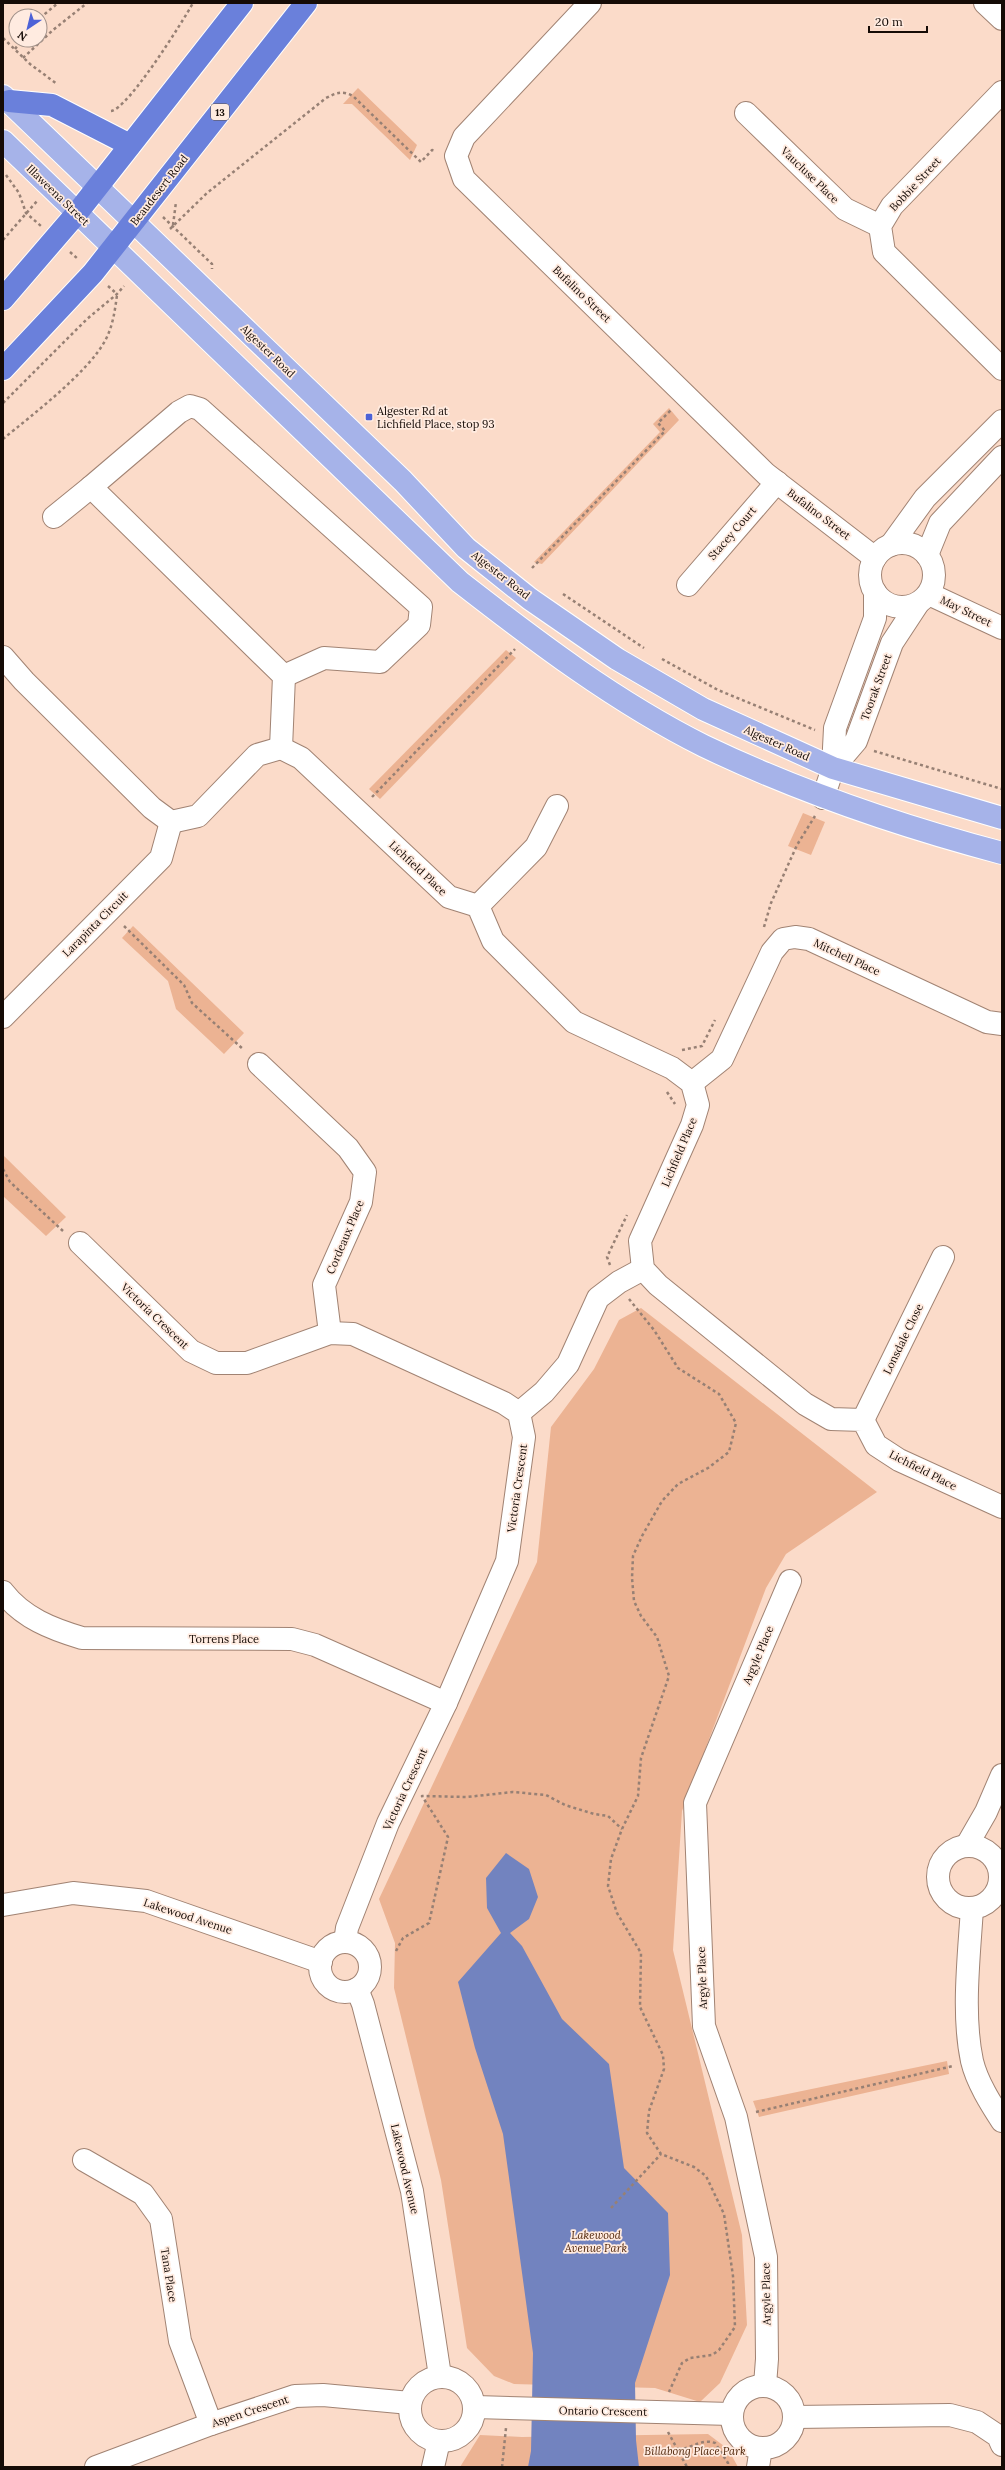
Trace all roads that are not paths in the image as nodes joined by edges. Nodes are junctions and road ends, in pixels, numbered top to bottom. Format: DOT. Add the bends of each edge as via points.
graph roads {
  1 [pos="242,3"];
  2 [pos="306,3"];
  3 [pos="590,3"];
  4 [pos="985,3"];
  5 [pos="1002,19"];
  6 [pos="1002,92"];
  7 [pos="6,98"];
  8 [pos="746,113"];
  9 [pos="3,141"];
  10 [pos="130,145"];
  11 [pos="98,186"];
  12 [pos="77,213"];
  13 [pos="135,221"];
  14 [pos="880,226"];
  15 [pos="113,248"];
  16 [pos="3,299"];
  17 [pos="1002,369"];
  18 [pos="3,370"];
  19 [pos="1002,421"];
  20 [pos="1002,457"];
  21 [pos="776,482"];
  22 [pos="90,487"];
  23 [pos="54,517"];
  24 [pos="883,551"];
  25 [pos="928,555"];
  26 [pos="688,585"];
  27 [pos="875,592"];
  28 [pos="923,599"];
  29 [pos="1002,628"];
  30 [pos="3,657"];
  31 [pos="284,676"];
  32 [pos="843,742"];
  33 [pos="281,748"];
  34 [pos="833,768"];
  35 [pos="823,798"];
  36 [pos="557,806"];
  37 [pos="1002,818"];
  38 [pos="172,822"];
  39 [pos="1002,854"];
  40 [pos="478,906"];
  41 [pos="3,1017"];
  42 [pos="1002,1024"];
  43 [pos="259,1064"];
  44 [pos="692,1083"];
  45 [pos="80,1243"];
  46 [pos="943,1257"];
  47 [pos="643,1269"];
  48 [pos="330,1333"];
  49 [pos="519,1413"];
  50 [pos="863,1420"];
  51 [pos="1002,1507"];
  52 [pos="790,1581"];
  53 [pos="3,1592"];
  54 [pos="446,1703"];
  55 [pos="1002,1775"];
  56 [pos="967,1845"];
  57 [pos="1001,1882"];
  58 [pos="3,1905"];
  59 [pos="972,1908"];
  60 [pos="345,1942"];
  61 [pos="321,1962"];
  62 [pos="357,1989"];
  63 [pos="1002,2122"];
  64 [pos="84,2160"];
  65 [pos="440,2376"];
  66 [pos="765,2385"];
  67 [pos="410,2403"];
  68 [pos="475,2407"];
  69 [pos="731,2414"];
  70 [pos="794,2416"];
  71 [pos="211,2424"];
  72 [pos="439,2441"];
  73 [pos="1002,2445"];
  74 [pos="759,2458"];
  75 [pos="96,2467"];
  76 [pos="433,2467"];
  1 -- 10 [label="highway"];
  2 -- 13 [label="highway, Beaudesert Road / 13"];
  3 -- 21 [label="street, Bufalino Street" via="464,137 456,156 464,179"];
  4 -- 5 [label="street"];
  6 -- 14 [label="street, Bobbie Street" via="892,206"];
  7 -- 10 [label="highway" via="52,105"];
  7 -- 11 [label="main road"];
  8 -- 14 [label="street, Vaucluse Place" via="845,209"];
  9 -- 12 [label="main road, Illaweena Street"];
  10 -- 11 [label="highway"];
  11 -- 12 [label="highway"];
  11 -- 13 [label="main road, Algester Road"];
  12 -- 15 [label="main road, Illaweena Street"];
  12 -- 16 [label="highway"];
  13 -- 15 [label="highway, Beaudesert Road / 13"];
  13 -- 34 [label="main road, Algester Road" via="403,481 466,548 524,594 617,659 702,709"];
  14 -- 17 [label="street" via="884,252"];
  15 -- 18 [label="highway, Beaudesert Road / 13"];
  15 -- 35 [label="main road" via="460,582 527,634 615,695 704,745"];
  19 -- 24 [label="street" via="925,498"];
  20 -- 25 [label="street" via="940,523"];
  21 -- 24 [label="street, Bufalino Street"];
  21 -- 26 [label="street, Stacey Court"];
  22 -- 23 [label="street"];
  22 -- 31 [label="street"];
  22 -- 31 [label="street" via="179,412 190,406 200,409 421,607 419,625 380,662 324,658"];
  24 -- 25 [label="street" via="911,544"];
  24 -- 27 [label="street" via="870,575"];
  25 -- 28 [label="street" via="935,574"];
  27 -- 28 [label="street" via="881,599 898,608"];
  27 -- 32 [label="street, Toorak Street" via="875,618 835,728"];
  28 -- 29 [label="street, May Street"];
  28 -- 32 [label="street, Toorak Street" via="892,643 856,741"];
  30 -- 38 [label="street" via="152,808"];
  31 -- 33 [label="street"];
  32 -- 34 [label="street, Toorak Street"];
  33 -- 38 [label="street" via="257,754 198,816"];
  33 -- 40 [label="street, Lichfield Place" via="301,758 449,897"];
  34 -- 35 [label="street, Toorak Street"];
  34 -- 37 [label="main road, Algester Road"];
  35 -- 39 [label="main road"];
  36 -- 40 [label="street" via="536,847"];
  38 -- 41 [label="street, Larapinta Circuit" via="161,858"];
  40 -- 44 [label="street" via="492,941 574,1022 672,1068"];
  42 -- 44 [label="street, Mitchell Place" via="987,1022 809,939 783,939 772,952 722,1059"];
  43 -- 48 [label="street, Cordeaux Place" via="348,1148 365,1172 361,1202 324,1285"];
  44 -- 47 [label="street, Lichfield Place" via="698,1105 692,1125 640,1241"];
  45 -- 48 [label="street, Victoria Crescent" via="191,1351 216,1363 247,1363"];
  46 -- 50 [label="street, Lonsdale Close"];
  47 -- 49 [label="street" via="619,1282 598,1298 568,1364 544,1392"];
  47 -- 50 [label="street" via="658,1285 805,1404 831,1419"];
  48 -- 49 [label="street, Victoria Crescent" via="353,1334 504,1403"];
  49 -- 54 [label="street, Victoria Crescent" via="524,1437 507,1561"];
  50 -- 51 [label="street, Lichfield Place" via="876,1444 899,1460"];
  52 -- 66 [label="street, Argyle Place" via="695,1803 704,2026 736,2117 766,2257"];
  53 -- 54 [label="street, Torrens Place" via="24,1612 50,1628 82,1638 292,1639 315,1644"];
  54 -- 60 [label="street, Victoria Crescent" via="388,1823 347,1928"];
  55 -- 56 [label="street" via="986,1812"];
  56 -- 57 [label="street" via="978,1847 994,1857 999,1867"];
  56 -- 59 [label="street" via="952,1851 941,1862 937,1873 942,1893 950,1902 960,1907"];
  57 -- 59 [label="street" via="990,1900"];
  58 -- 61 [label="street, Lakewood Avenue" via="73,1893 146,1901"];
  59 -- 63 [label="street" via="967,1996 972,2062"];
  60 -- 61 [label="street" via="329,1948"];
  60 -- 62 [label="street" via="361,1947 370,1961 368,1977"];
  61 -- 62 [label="street" via="323,1977 327,1984 341,1991"];
  62 -- 65 [label="street, Lakewood Avenue" via="412,2190"];
  64 -- 71 [label="street, Tana Place" via="143,2194 160,2219 180,2342"];
  65 -- 67 [label="street" via="421,2385"];
  65 -- 68 [label="street" via="453,2378 464,2384 471,2394"];
  66 -- 69 [label="street" via="751,2388 739,2396"];
  66 -- 70 [label="street" via="782,2392 793,2407"];
  67 -- 71 [label="street, Aspen Crescent" via="323,2395 295,2396"];
  67 -- 72 [label="street" via="414,2423 420,2432"];
  68 -- 69 [label="street, Ontario Crescent"];
  68 -- 72 [label="street" via="471,2425 465,2432 457,2437"];
  69 -- 74 [label="street" via="736,2433 751,2446"];
  70 -- 73 [label="street" via="950,2415 977,2422 998,2436"];
  70 -- 74 [label="street" via="793,2427 784,2440"];
  71 -- 75 [label="street, Aspen Crescent"];
  72 -- 76 [label="street"];
}
